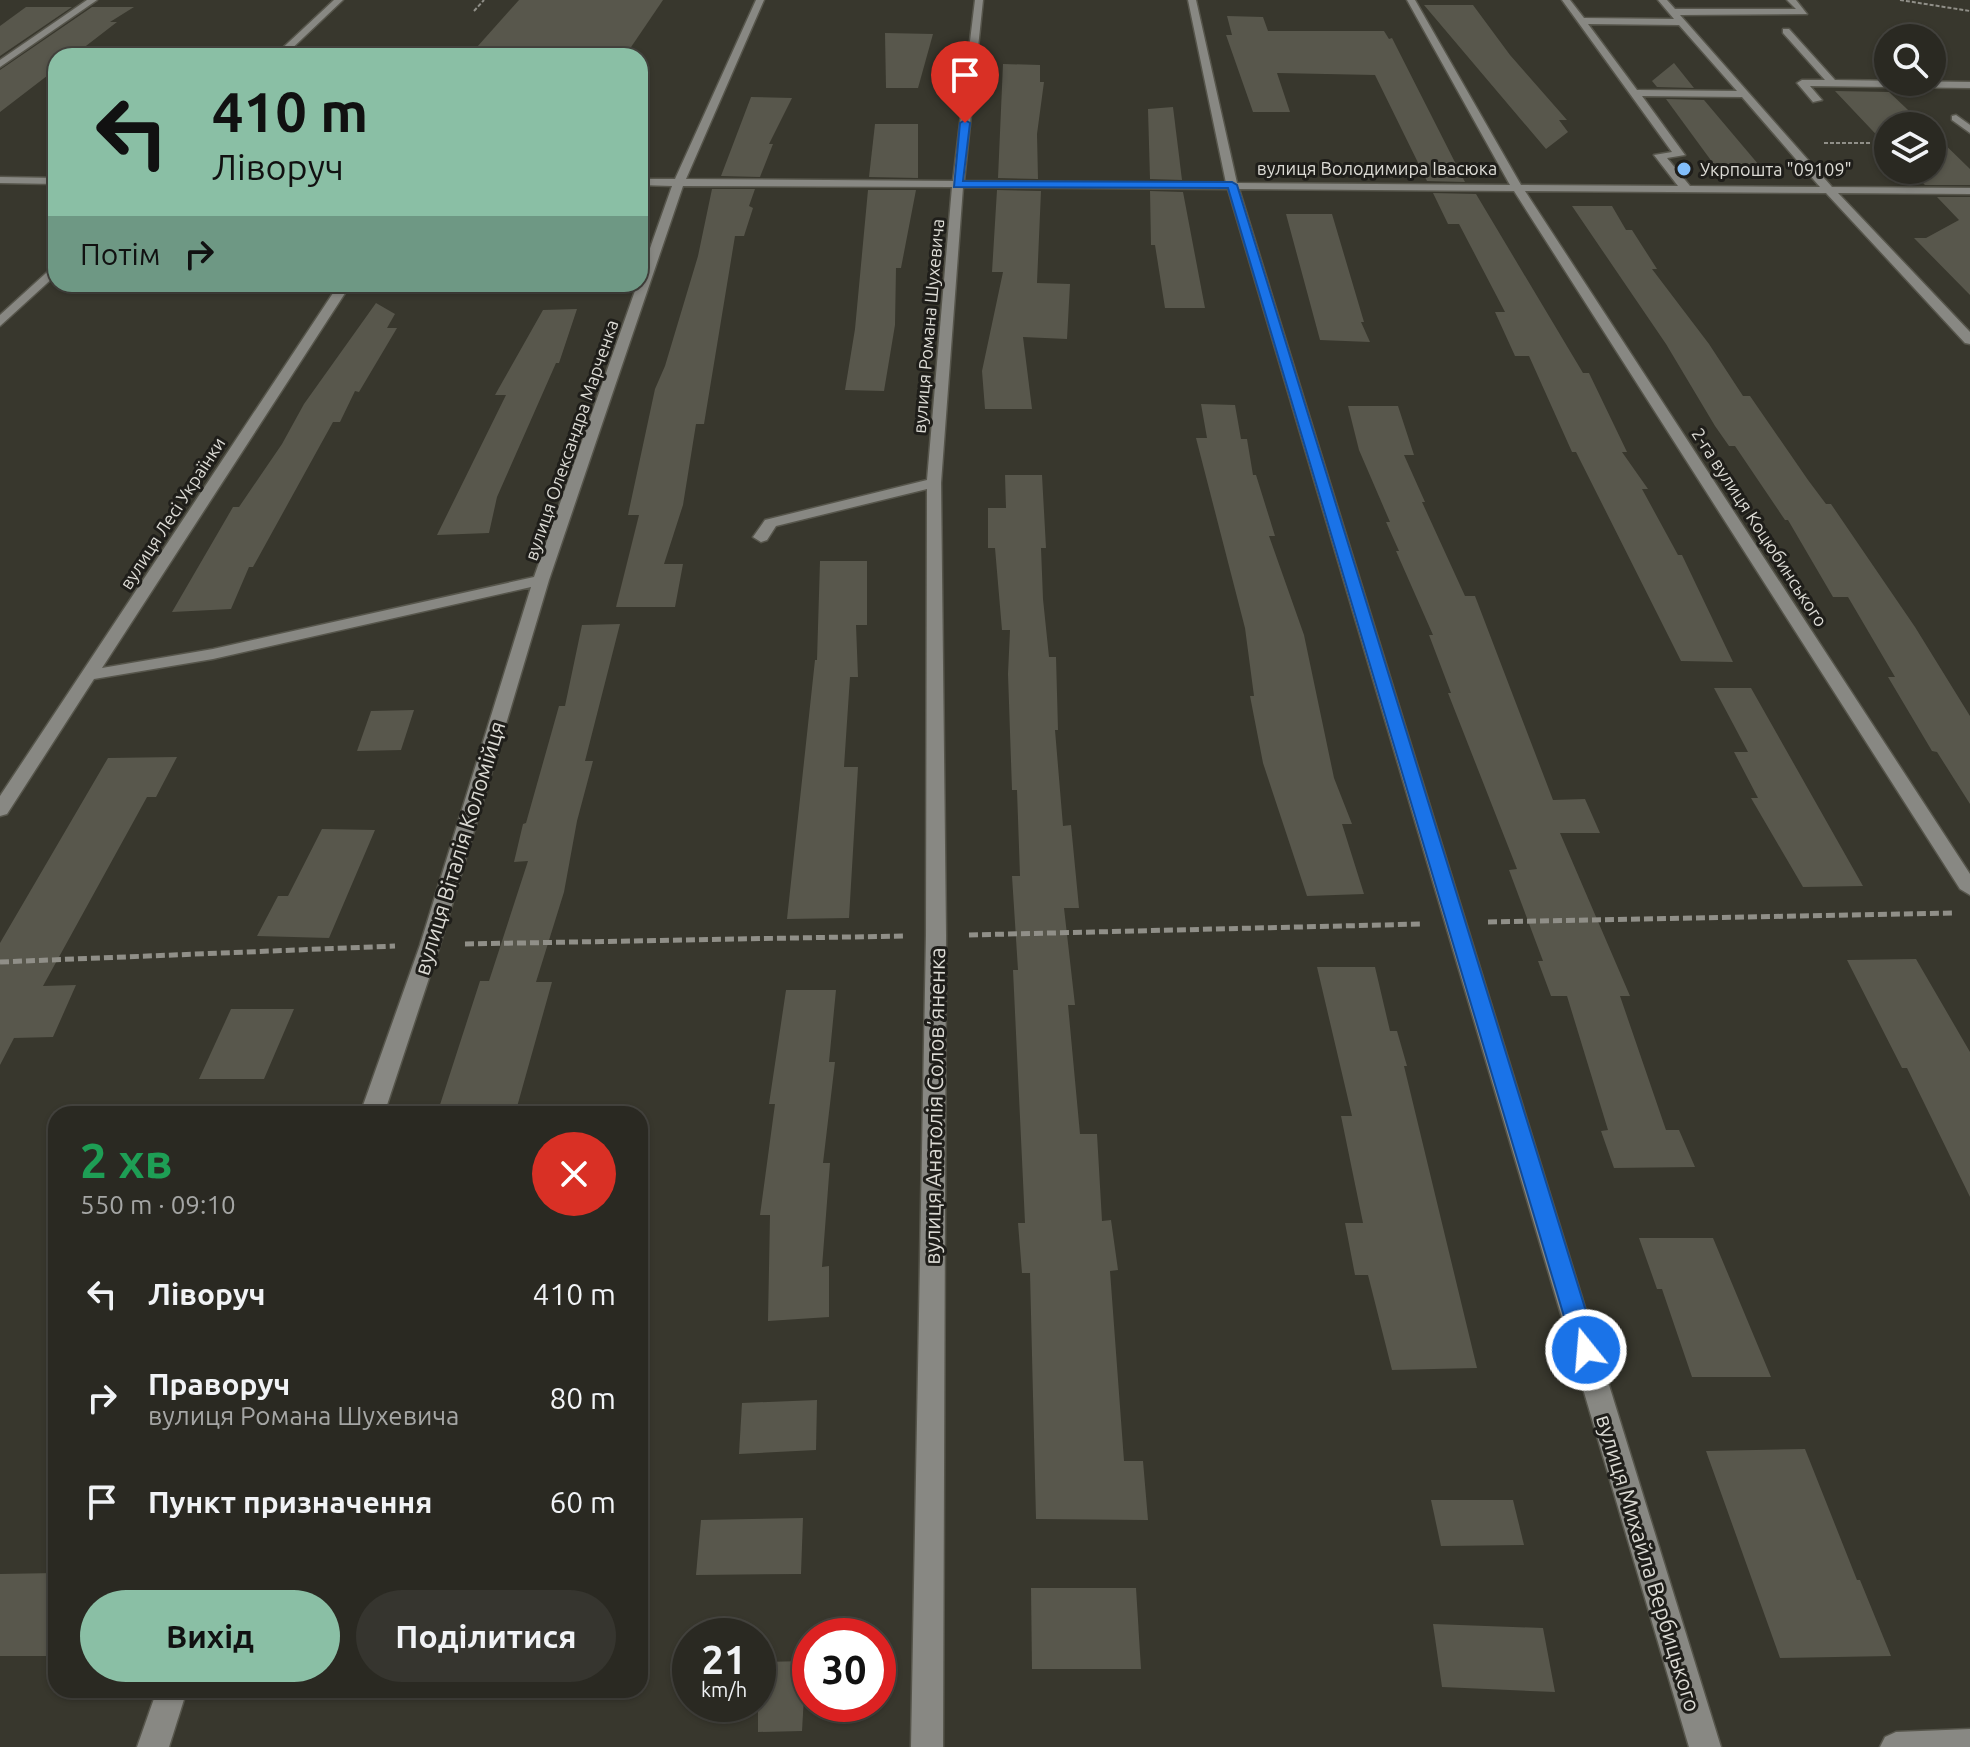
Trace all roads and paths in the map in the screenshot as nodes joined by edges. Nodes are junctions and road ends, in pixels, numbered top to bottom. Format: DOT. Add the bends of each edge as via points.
graph roads {
  1 [pos="93,0"];
  2 [pos="339,0"];
  3 [pos="484,0"];
  4 [pos="760,0"];
  5 [pos="979,0"];
  6 [pos="1192,0"];
  7 [pos="1411,0"];
  8 [pos="1566,0"];
  9 [pos="1662,0"];
  10 [pos="1791,0"];
  11 [pos="1900,0"];
  12 [pos="474,11"];
  13 [pos="1970,11"];
  14 [pos="1678,17"];
  15 [pos="1582,21"];
  16 [pos="1786,31"];
  17 [pos="288,48"];
  18 [pos="0,64"];
  19 [pos="1833,84"];
  20 [pos="1970,85"];
  21 [pos="1636,93"];
  22 [pos="1745,94"];
  23 [pos="1817,100"];
  24 [pos="1956,118"];
  25 [pos="1970,130"];
  26 [pos="1787,143"];
  27 [pos="1871,143"];
  28 [pos="0,180"];
  29 [pos="48,181"];
  30 [pos="648,182"];
  31 [pos="679,182"];
  32 [pos="958,184"];
  33 [pos="1232,185"];
  34 [pos="1517,187"];
  35 [pos="1686,188"];
  36 [pos="1828,189"];
  37 [pos="1970,191"];
  38 [pos="648,271"];
  39 [pos="48,276"];
  40 [pos="340,292"];
  41 [pos="641,292"];
  42 [pos="0,322"];
  43 [pos="1970,340"];
  44 [pos="934,474"];
  45 [pos="761,537"];
  46 [pos="541,580"];
  47 [pos="89,675"];
  48 [pos="0,810"];
  49 [pos="1970,889"];
  50 [pos="1970,913"];
  51 [pos="1457,923"];
  52 [pos="936,935"];
  53 [pos="430,945"];
  54 [pos="0,962"];
  55 [pos="375,1106"];
  56 [pos="169,1698"];
  57 [pos="1970,1744"];
  58 [pos="153,1747"];
  59 [pos="927,1747"];
  60 [pos="1705,1747"];
  61 [pos="1896,1747"];
  1 -- 18 [label="street"];
  2 -- 17 [label="street"];
  3 -- 12 [label="path"];
  4 -- 31 [label="street, вулиця Олександра Марченка"];
  5 -- 32 [label="street, вулиця Романа Шухевича"];
  6 -- 33 [label="street, вулиця Михайла Вербицького"];
  7 -- 34 [label="street, 2-га вулиця Коцюбинського"];
  8 -- 15 [label="street"];
  9 -- 14 [label="street"];
  10 -- 14 [label="street" via="1804,12"];
  11 -- 13 [label="path"];
  14 -- 15 [label="street"];
  14 -- 22 [label="street"];
  15 -- 21 [label="street"];
  16 -- 19 [label="street"];
  19 -- 20 [label="street"];
  19 -- 23 [label="street" via="1802,83"];
  21 -- 22 [label="street"];
  21 -- 35 [label="street" via="1680,155 1659,155"];
  22 -- 26 [label="street"];
  24 -- 25 [label="street"];
  26 -- 27 [label="path"];
  26 -- 36 [label="street"];
  28 -- 29 [label="street"];
  30 -- 31 [label="street, вулиця Володимира Івасюка"];
  31 -- 32 [label="street, вулиця Володимира Івасюка"];
  31 -- 38 [label="street, вулиця Олександра Марченка"];
  32 -- 33 [label="street, вулиця Володимира Івасюка"];
  32 -- 44 [label="street, вулиця Романа Шухевича"];
  33 -- 34 [label="street, вулиця Володимира Івасюка"];
  33 -- 51 [label="street, вулиця Михайла Вербицького"];
  34 -- 35 [label="street, вулиця Володимира Івасюка"];
  34 -- 49 [label="street, 2-га вулиця Коцюбинського"];
  35 -- 36 [label="street, вулиця Володимира Івасюка"];
  36 -- 37 [label="street, вулиця Володимира Івасюка"];
  36 -- 43 [label="street"];
  39 -- 42 [label="street"];
  40 -- 47 [label="street, вулиця Лесі Українки"];
  41 -- 46 [label="street, вулиця Олександра Марченка"];
  44 -- 45 [label="street" via="770,523"];
  44 -- 52 [label="street, вулиця Анатолія Соловʼяненка"];
  46 -- 47 [label="street" via="213,654"];
  46 -- 53 [label="street, вулиця Віталія Коломійця"];
  47 -- 48 [label="street, вулиця Лесі Українки"];
  50 -- 51 [label="path"];
  51 -- 52 [label="path"];
  51 -- 60 [label="street, вулиця Михайла Вербицького"];
  52 -- 53 [label="path"];
  52 -- 59 [label="street, вулиця Анатолія Соловʼяненка"];
  53 -- 54 [label="path"];
  53 -- 55 [label="street, вулиця Віталія Коломійця"];
  56 -- 58 [label="street"];
  57 -- 61 [label="street"];
}
